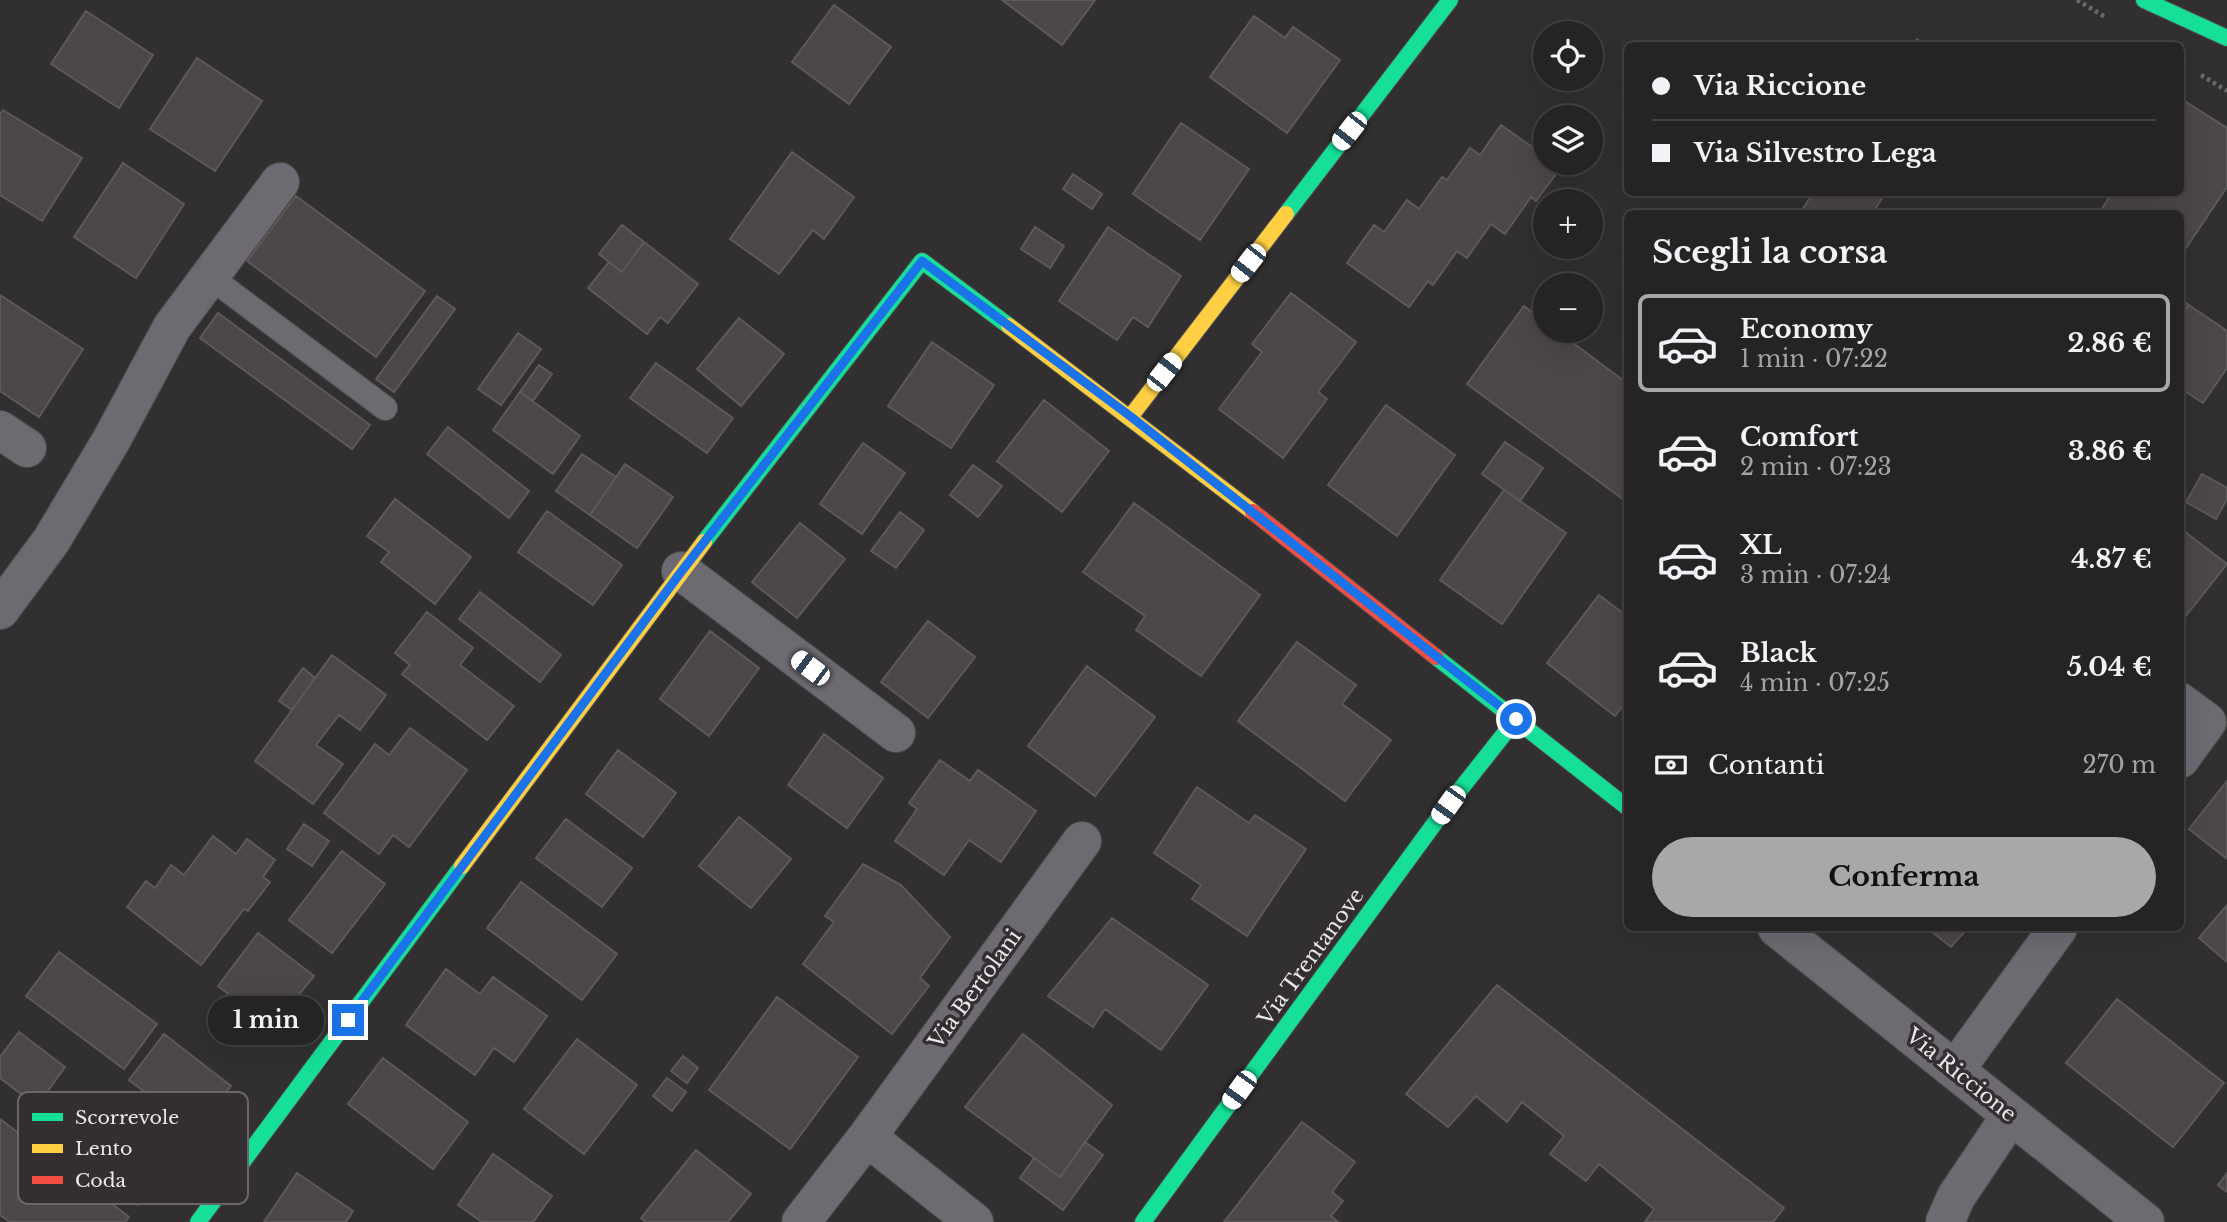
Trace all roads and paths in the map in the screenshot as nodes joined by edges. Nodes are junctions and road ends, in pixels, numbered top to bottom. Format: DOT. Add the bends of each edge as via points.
graph roads {
  1 [pos="1450,0"];
  2 [pos="2144,0"];
  3 [pos="2227,38"];
  4 [pos="280,182"];
  5 [pos="210,277"];
  6 [pos="385,408"];
  7 [pos="1130,416"];
  8 [pos="681,572"];
  9 [pos="0,610"];
  10 [pos="2184,705"];
  11 [pos="1516,719"];
  12 [pos="896,733"];
  13 [pos="2184,754"];
  14 [pos="1624,805"];
  15 [pos="1082,841"];
  16 [pos="1781,931"];
  17 [pos="2056,931"];
  18 [pos="1955,1070"];
  19 [pos="2011,1115"];
  20 [pos="867,1137"];
  21 [pos="248,1155"];
  22 [pos="211,1204"];
  23 [pos="198,1222"];
  24 [pos="801,1222"];
  25 [pos="974,1222"];
  26 [pos="1143,1222"];
  27 [pos="1945,1222"];
  28 [pos="2145,1222"];
  1 -- 7 [label="street"];
  2 -- 3 [label="street"];
  4 -- 5 [label="street"];
  5 -- 6 [label="lane"];
  5 -- 9 [label="street" via="172,327 51,541"];
  7 -- 8 [label="street" via="922,261"];
  7 -- 11 [label="street"];
  8 -- 12 [label="street"];
  8 -- 21 [label="street"];
  10 -- 13 [label="street" via="2207,722"];
  11 -- 14 [label="street"];
  11 -- 26 [label="street, Via Trentanove"];
  15 -- 20 [label="street, Via Bertolani"];
  16 -- 18 [label="street, Via Riccione"];
  17 -- 18 [label="street"];
  18 -- 19 [label="street, Via Riccione"];
  19 -- 27 [label="street" via="1956,1196"];
  19 -- 28 [label="street, Via Riccione"];
  20 -- 24 [label="street, Via Bertolani"];
  20 -- 25 [label="street"];
  22 -- 23 [label="street"];
}
